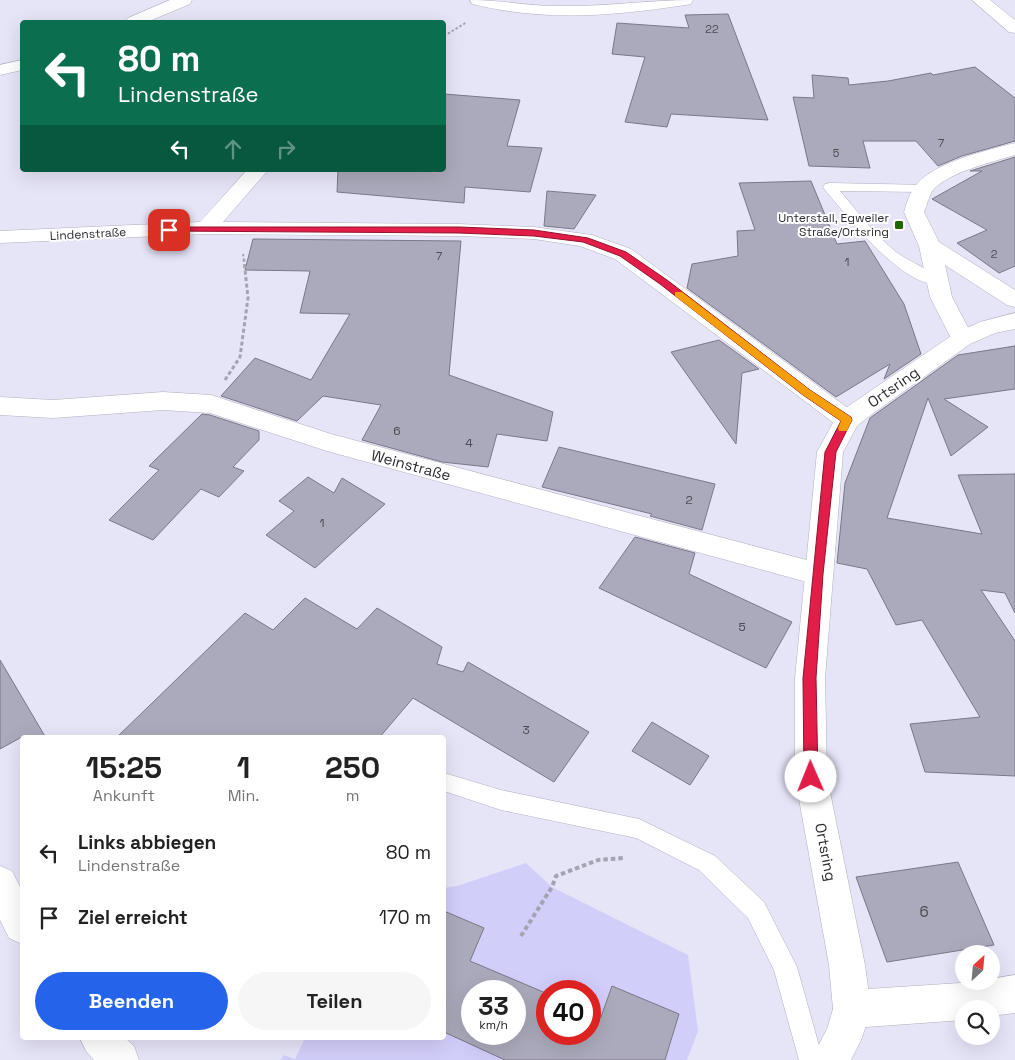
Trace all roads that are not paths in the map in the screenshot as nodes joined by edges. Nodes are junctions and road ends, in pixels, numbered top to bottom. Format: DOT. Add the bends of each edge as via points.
graph roads {
  1 [pos="184,0"];
  2 [pos="478,0"];
  3 [pos="685,0"];
  4 [pos="980,0"];
  5 [pos="139,20"];
  6 [pos="1015,28"];
  7 [pos="20,65"];
  8 [pos="0,70"];
  9 [pos="1015,149"];
  10 [pos="256,172"];
  11 [pos="924,188"];
  12 [pos="206,228"];
  13 [pos="0,237"];
  14 [pos="930,246"];
  15 [pos="936,280"];
  16 [pos="1015,300"];
  17 [pos="1015,321"];
  18 [pos="962,339"];
  19 [pos="0,406"];
  20 [pos="847,420"];
  21 [pos="818,574"];
  22 [pos="446,783"];
  23 [pos="0,883"];
  24 [pos="20,922"];
  25 [pos="1015,994"];
  26 [pos="852,1009"];
  27 [pos="101,1040"];
  28 [pos="120,1060"];
  29 [pos="811,1060"];
  30 [pos="830,1060"];
  1 -- 5 [label="street"];
  2 -- 3 [label="street" via="528,12 562,13"];
  4 -- 6 [label="street"];
  7 -- 8 [label="street"];
  9 -- 11 [label="street" via="955,170"];
  10 -- 12 [label="street"];
  11 -- 14 [label="street" via="914,212"];
  11 -- 15 [label="lane" via="830,187 881,247 918,275"];
  12 -- 13 [label="street, Lindenstraße"];
  12 -- 20 [label="street, Lindenstraße" via="459,230 534,233 584,240 623,254"];
  14 -- 15 [label="street"];
  14 -- 16 [label="street"];
  15 -- 18 [label="street"];
  17 -- 18 [label="street, Ortsring" via="988,327"];
  18 -- 20 [label="street, Ortsring"];
  19 -- 21 [label="street, Weinstraße" via="53,409 163,401 210,404 327,442"];
  20 -- 21 [label="street, Ortsring" via="830,452"];
  21 -- 26 [label="street, Ortsring" via="810,678 811,777 847,965"];
  22 -- 29 [label="lane" via="501,800 639,829 707,862 756,910 785,967"];
  23 -- 24 [label="street"];
  25 -- 26 [label="street" via="945,1004"];
  26 -- 30 [label="street, Ortsring" via="843,1038"];
  27 -- 28 [label="street"];
}
